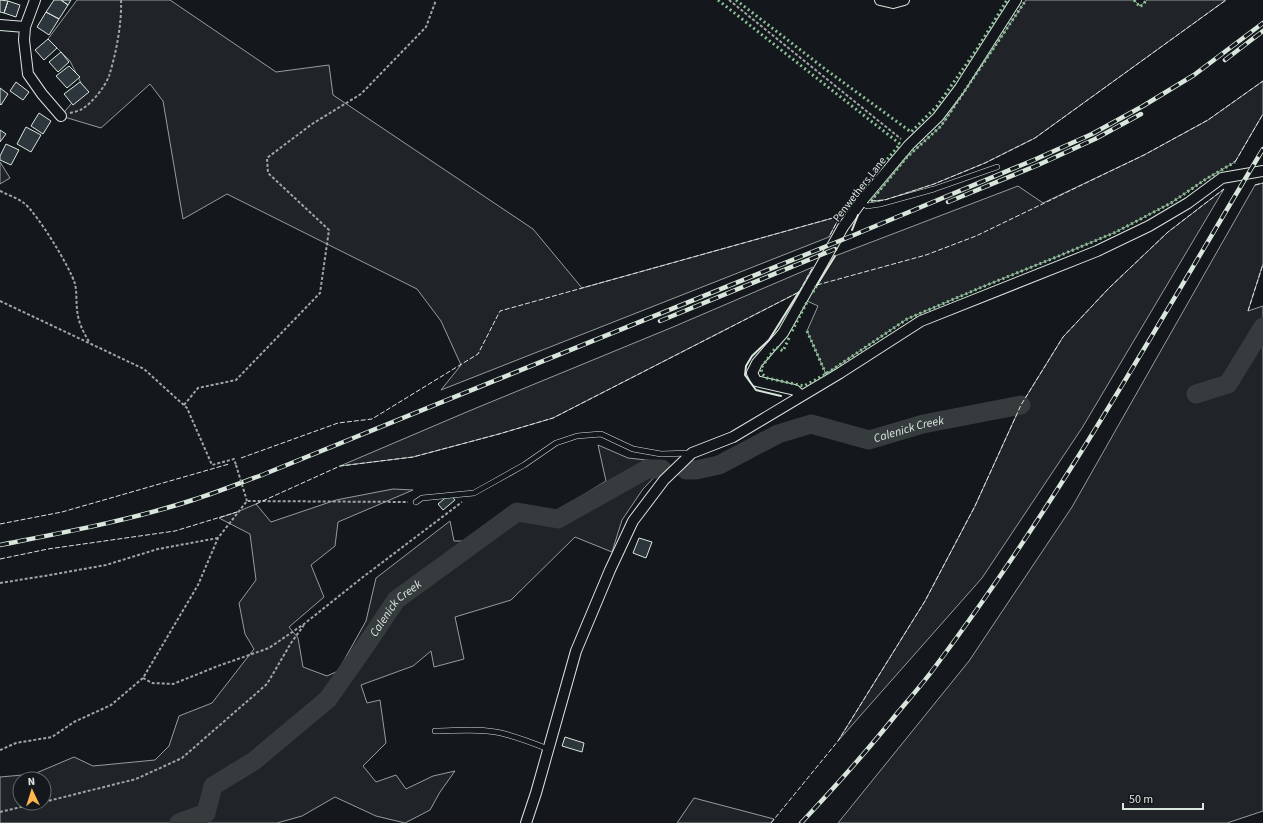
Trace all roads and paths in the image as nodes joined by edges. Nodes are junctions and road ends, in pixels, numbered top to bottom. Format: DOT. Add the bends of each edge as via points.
graph roads {
  1 [pos="34,0"];
  2 [pos="121,0"];
  3 [pos="436,0"];
  4 [pos="729,0"];
  5 [pos="880,0"];
  6 [pos="904,0"];
  7 [pos="1016,0"];
  8 [pos="0,25"];
  9 [pos="25,27"];
  10 [pos="61,116"];
  11 [pos="908,145"];
  12 [pos="997,167"];
  13 [pos="1263,171"];
  14 [pos="0,191"];
  15 [pos="861,202"];
  16 [pos="0,301"];
  17 [pos="90,344"];
  18 [pos="801,396"];
  19 [pos="184,405"];
  20 [pos="692,453"];
  21 [pos="474,493"];
  22 [pos="247,501"];
  23 [pos="416,502"];
  24 [pos="218,538"];
  25 [pos="0,583"];
  26 [pos="304,624"];
  27 [pos="143,678"];
  28 [pos="435,731"];
  29 [pos="0,749"];
  30 [pos="548,749"];
  31 [pos="52,800"];
  32 [pos="12,809"];
  33 [pos="0,812"];
  34 [pos="526,823"];
  1 -- 9 [label="street"];
  2 -- 10 [label="path" via="117,42 108,77 96,97 82,109"];
  3 -- 19 [label="path" via="426,27 361,94 312,124 267,158 268,173 329,230 320,293 236,380 198,388"];
  4 -- 11 [label="path"];
  5 -- 6 [label="street" via="893,3"];
  7 -- 11 [label="street, Penwethers Lane" via="956,94 938,117"];
  8 -- 9 [label="street"];
  9 -- 10 [label="street" via="28,74"];
  11 -- 15 [label="street, Penwethers Lane"];
  12 -- 15 [label="lane" via="880,204 867,206"];
  13 -- 18 [label="street" via="1222,178 1188,203 1149,226 1098,251 921,321"];
  14 -- 17 [label="path" via="25,204 57,248 75,284 81,329"];
  15 -- 18 [label="street, Penwethers Lane" via="783,333 757,362 752,372 756,381 795,390"];
  16 -- 17 [label="path"];
  17 -- 19 [label="path" via="144,369"];
  18 -- 20 [label="street" via="733,437"];
  19 -- 22 [label="path, bridge" via="212,466 234,459"];
  20 -- 21 [label="lane" via="661,454 633,449 601,434 577,436 556,443 524,465"];
  20 -- 30 [label="street" via="664,480 633,521 576,651"];
  21 -- 23 [label="lane" via="422,498"];
  21 -- 26 [label="path"];
  22 -- 23 [label="path"];
  22 -- 24 [label="path"];
  24 -- 25 [label="path" via="158,549 50,576"];
  24 -- 27 [label="path" via="198,585"];
  26 -- 27 [label="path" via="269,648 173,684 152,683"];
  26 -- 31 [label="path" via="267,684 182,758 136,779"];
  27 -- 29 [label="path" via="111,705 74,722 52,737 16,743"];
  28 -- 30 [label="lane" via="500,732"];
  30 -- 34 [label="street"];
  32 -- 33 [label="path"];
}
